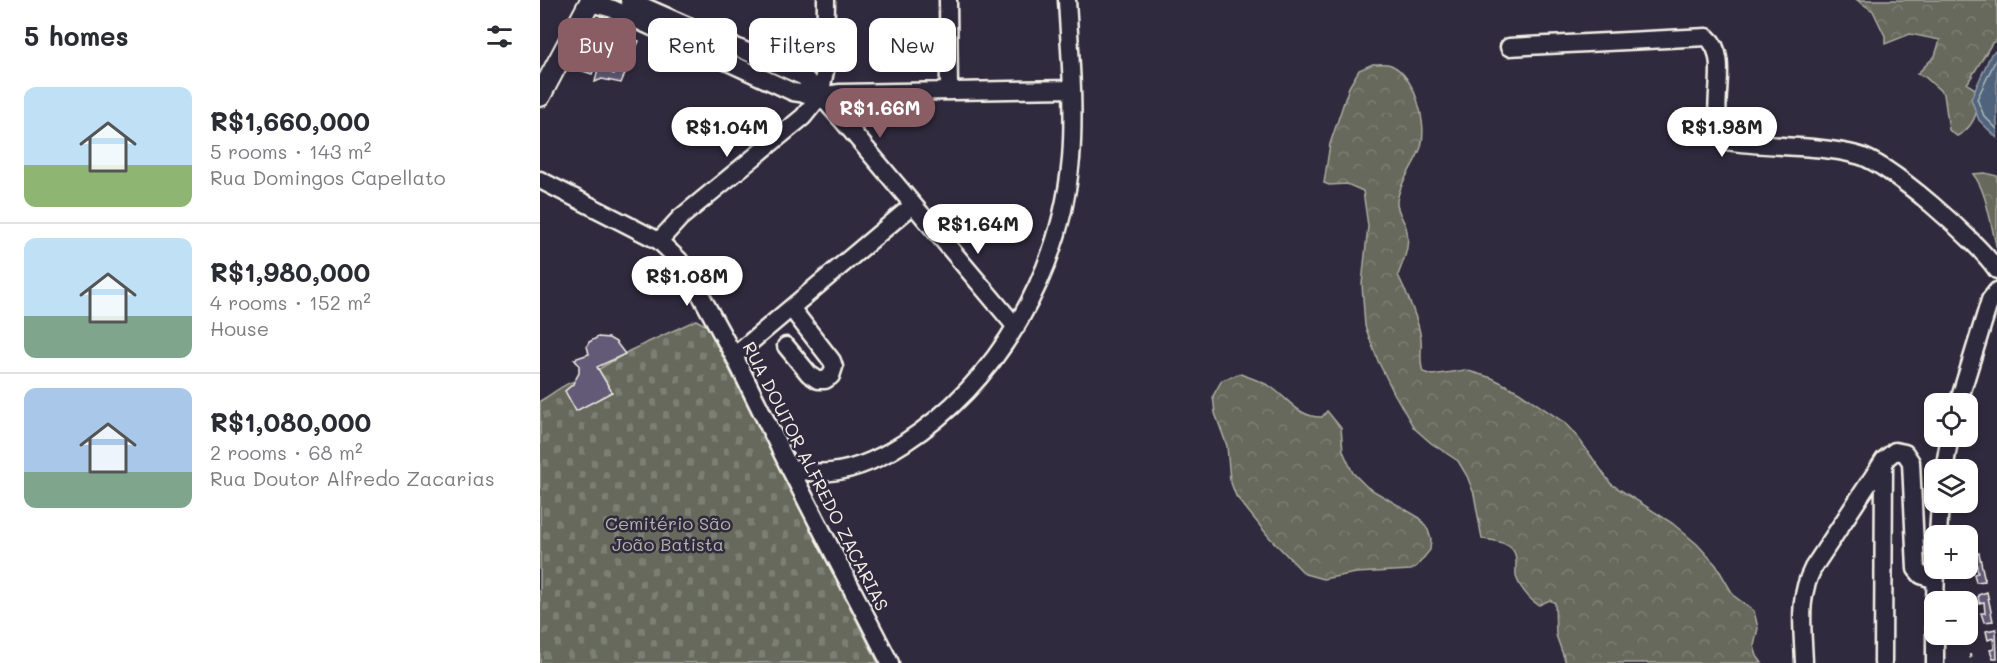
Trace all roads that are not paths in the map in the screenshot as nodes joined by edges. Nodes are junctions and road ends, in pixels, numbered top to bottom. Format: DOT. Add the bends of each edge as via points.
graph roads {
  1 [pos="629,0"];
  2 [pos="826,0"];
  3 [pos="948,0"];
  4 [pos="1067,0"];
  5 [pos="590,2"];
  6 [pos="1509,46"];
  7 [pos="1072,89"];
  8 [pos="949,90"];
  9 [pos="540,96"];
  10 [pos="820,96"];
  11 [pos="540,180"];
  12 [pos="913,205"];
  13 [pos="659,241"];
  14 [pos="1997,270"];
  15 [pos="1997,291"];
  16 [pos="791,308"];
  17 [pos="1016,327"];
  18 [pos="1997,327"];
  19 [pos="1975,345"];
  20 [pos="786,346"];
  21 [pos="734,356"];
  22 [pos="1961,393"];
  23 [pos="1884,460"];
  24 [pos="789,467"];
  25 [pos="1924,575"];
  26 [pos="1935,645"];
  27 [pos="890,663"];
  28 [pos="1804,663"];
  29 [pos="1883,663"];
  30 [pos="1935,663"];
  1 -- 10 [label="street" via="793,71 804,77"];
  2 -- 10 [label="street" via="825,71"];
  3 -- 8 [label="street"];
  4 -- 7 [label="street"];
  5 -- 9 [label="main road"];
  5 -- 10 [label="street" via="614,9 793,92"];
  6 -- 14 [label="street" via="1707,37 1717,56 1717,122 1726,141 1841,151 1873,160 1975,245"];
  7 -- 8 [label="street"];
  7 -- 17 [label="street" via="1071,160 1058,226 1051,253"];
  8 -- 10 [label="street"];
  10 -- 12 [label="street"];
  10 -- 13 [label="street" via="796,123 680,218"];
  11 -- 13 [label="street, RUA DOUTOR ALFREDO ZACARIAS"];
  12 -- 16 [label="street"];
  12 -- 17 [label="street"];
  13 -- 21 [label="street, RUA DOUTOR ALFREDO ZACARIAS" via="693,281"];
  15 -- 19 [label="street" via="1990,300"];
  16 -- 20 [label="street" via="832,361 831,376 825,380 813,378"];
  16 -- 21 [label="street"];
  17 -- 24 [label="street" via="987,367 922,432 868,464 824,473 803,473"];
  18 -- 19 [label="street" via="1983,333"];
  19 -- 22 [label="street"];
  21 -- 24 [label="street, RUA DOUTOR ALFREDO ZACARIAS"];
  23 -- 25 [label="street" via="1901,451 1911,462 1916,568"];
  23 -- 28 [label="street" via="1805,584"];
  23 -- 29 [label="street"];
  24 -- 27 [label="street, RUA DOUTOR ALFREDO ZACARIAS"];
  26 -- 30 [label="street"];
}
